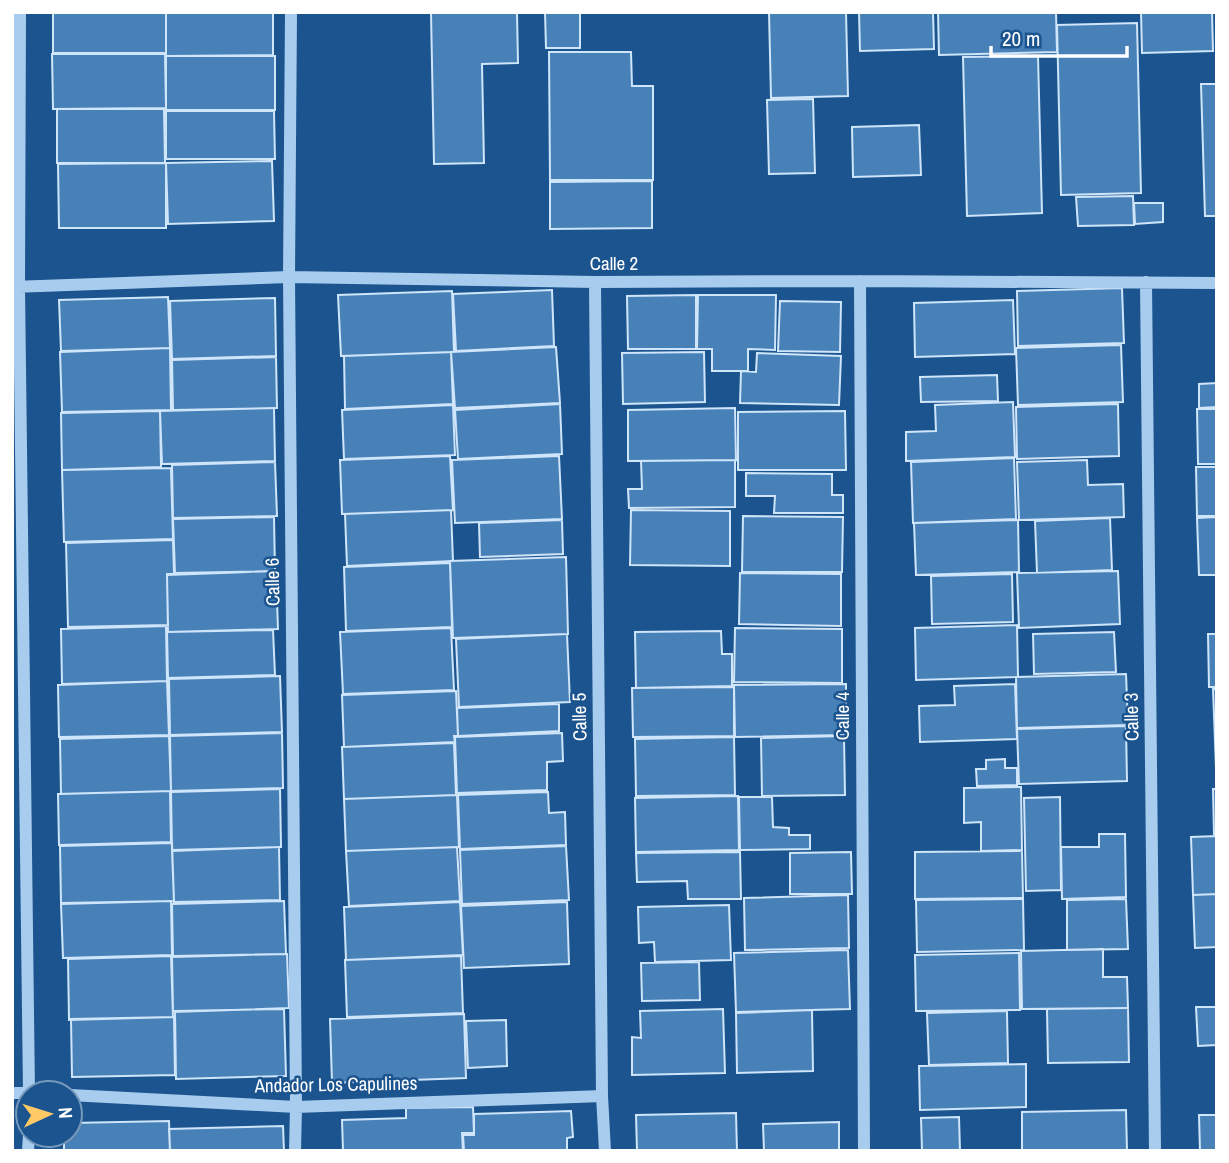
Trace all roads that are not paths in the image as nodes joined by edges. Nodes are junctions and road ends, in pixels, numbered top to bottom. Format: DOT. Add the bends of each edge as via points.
graph roads {
  1 [pos="20,12"];
  2 [pos="291,12"];
  3 [pos="289,277"];
  4 [pos="860,281"];
  5 [pos="595,282"];
  6 [pos="1146,282"];
  7 [pos="1217,283"];
  8 [pos="15,287"];
  9 [pos="29,1079"];
  10 [pos="84,1096"];
  11 [pos="602,1096"];
  12 [pos="296,1107"];
  13 [pos="295,1151"];
  14 [pos="605,1151"];
  15 [pos="864,1151"];
  16 [pos="1155,1151"];
  1 -- 8 [label="street"];
  2 -- 3 [label="street, Calle 6"];
  3 -- 5 [label="street, Calle 2"];
  3 -- 8 [label="street, Calle 2"];
  3 -- 12 [label="street, Calle 6"];
  4 -- 5 [label="street, Calle 2"];
  4 -- 6 [label="street, Calle 2"];
  4 -- 15 [label="street, Calle 4"];
  5 -- 11 [label="street, Calle 5"];
  6 -- 7 [label="street, Calle 2"];
  6 -- 16 [label="street, Calle 3"];
  8 -- 9 [label="street"];
  10 -- 12 [label="street, Andador Los Capulines"];
  11 -- 12 [label="street, Andador Los Capulines"];
  11 -- 14 [label="street, Calle 5"];
  12 -- 13 [label="street, Calle 6"];
}
